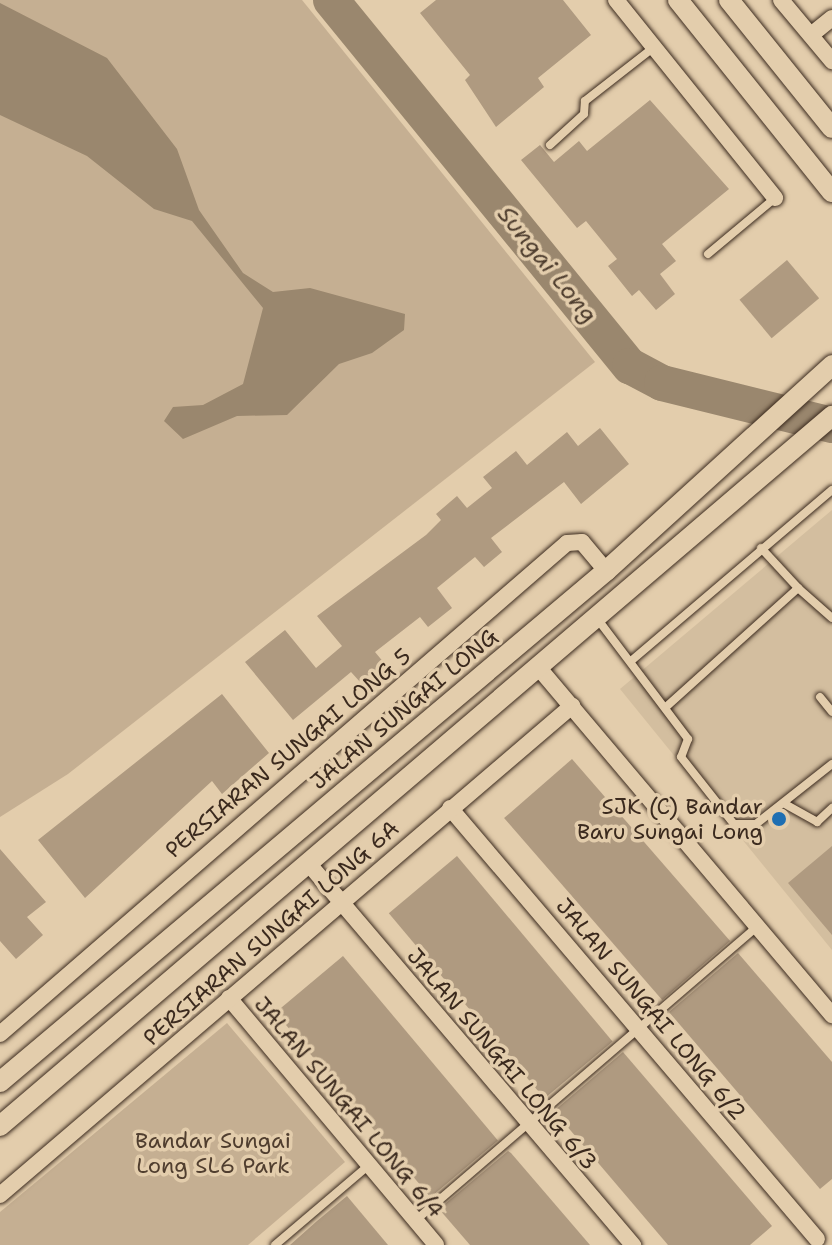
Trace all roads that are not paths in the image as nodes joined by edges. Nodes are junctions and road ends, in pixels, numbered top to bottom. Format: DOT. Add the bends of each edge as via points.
graph roads {
  1 [pos="616,0"];
  2 [pos="678,0"];
  3 [pos="729,0"];
  4 [pos="781,0"];
  5 [pos="832,18"];
  6 [pos="811,35"];
  7 [pos="654,47"];
  8 [pos="832,61"];
  9 [pos="832,128"];
  10 [pos="550,145"];
  11 [pos="832,192"];
  12 [pos="775,198"];
  13 [pos="708,254"];
  14 [pos="826,373"];
  15 [pos="832,416"];
  16 [pos="832,490"];
  17 [pos="761,548"];
  18 [pos="606,571"];
  19 [pos="798,588"];
  20 [pos="596,617"];
  21 [pos="831,617"];
  22 [pos="631,661"];
  23 [pos="538,667"];
  24 [pos="820,697"];
  25 [pos="572,706"];
  26 [pos="666,707"];
  27 [pos="832,712"];
  28 [pos="832,764"];
  29 [pos="785,804"];
  30 [pos="450,808"];
  31 [pos="832,808"];
  32 [pos="308,863"];
  33 [pos="340,900"];
  34 [pos="758,927"];
  35 [pos="229,998"];
  36 [pos="832,1015"];
  37 [pos="641,1031"];
  38 [pos="0,1034"];
  39 [pos="0,1082"];
  40 [pos="0,1126"];
  41 [pos="529,1127"];
  42 [pos="370,1165"];
  43 [pos="0,1195"];
  44 [pos="416,1220"];
  45 [pos="832,1227"];
  46 [pos="814,1242"];
  47 [pos="275,1245"];
  48 [pos="436,1245"];
  49 [pos="633,1245"];
  1 -- 7 [label="street"];
  2 -- 11 [label="street"];
  3 -- 9 [label="street"];
  4 -- 6 [label="street"];
  5 -- 6 [label="street"];
  6 -- 8 [label="street"];
  7 -- 10 [label="lane" via="585,101 584,114"];
  7 -- 12 [label="street"];
  12 -- 13 [label="lane"];
  14 -- 18 [label="street, JALAN SUNGAI LONG"];
  15 -- 20 [label="street"];
  16 -- 17 [label="lane"];
  17 -- 19 [label="lane"];
  17 -- 22 [label="lane"];
  18 -- 38 [label="street, PERSIARAN SUNGAI LONG 5" via="582,542 567,543"];
  18 -- 39 [label="street, JALAN SUNGAI LONG"];
  19 -- 21 [label="lane"];
  19 -- 26 [label="lane"];
  20 -- 22 [label="lane"];
  20 -- 23 [label="street"];
  22 -- 26 [label="lane"];
  23 -- 25 [label="street"];
  23 -- 32 [label="street"];
  24 -- 27 [label="lane"];
  25 -- 30 [label="street, PERSIARAN SUNGAI LONG 6A"];
  25 -- 34 [label="street"];
  26 -- 29 [label="lane" via="688,739 681,757 734,824 756,824"];
  28 -- 29 [label="lane"];
  29 -- 31 [label="lane" via="817,822"];
  30 -- 33 [label="street, PERSIARAN SUNGAI LONG 6A"];
  30 -- 37 [label="street, JALAN SUNGAI LONG 6/2"];
  32 -- 33 [label="street, JALAN SUNGAI LONG 6/3"];
  32 -- 40 [label="street"];
  33 -- 35 [label="street, PERSIARAN SUNGAI LONG 6A"];
  33 -- 41 [label="street, JALAN SUNGAI LONG 6/3"];
  34 -- 36 [label="street"];
  34 -- 37 [label="lane"];
  35 -- 42 [label="street, JALAN SUNGAI LONG 6/4"];
  35 -- 43 [label="street, PERSIARAN SUNGAI LONG 6A"];
  37 -- 41 [label="lane"];
  37 -- 46 [label="street, JALAN SUNGAI LONG 6/2"];
  41 -- 44 [label="lane"];
  41 -- 49 [label="street, JALAN SUNGAI LONG 6/3"];
  42 -- 44 [label="street, JALAN SUNGAI LONG 6/4"];
  42 -- 47 [label="lane"];
  44 -- 48 [label="street, JALAN SUNGAI LONG 6/4"];
  45 -- 46 [label="street"];
}
